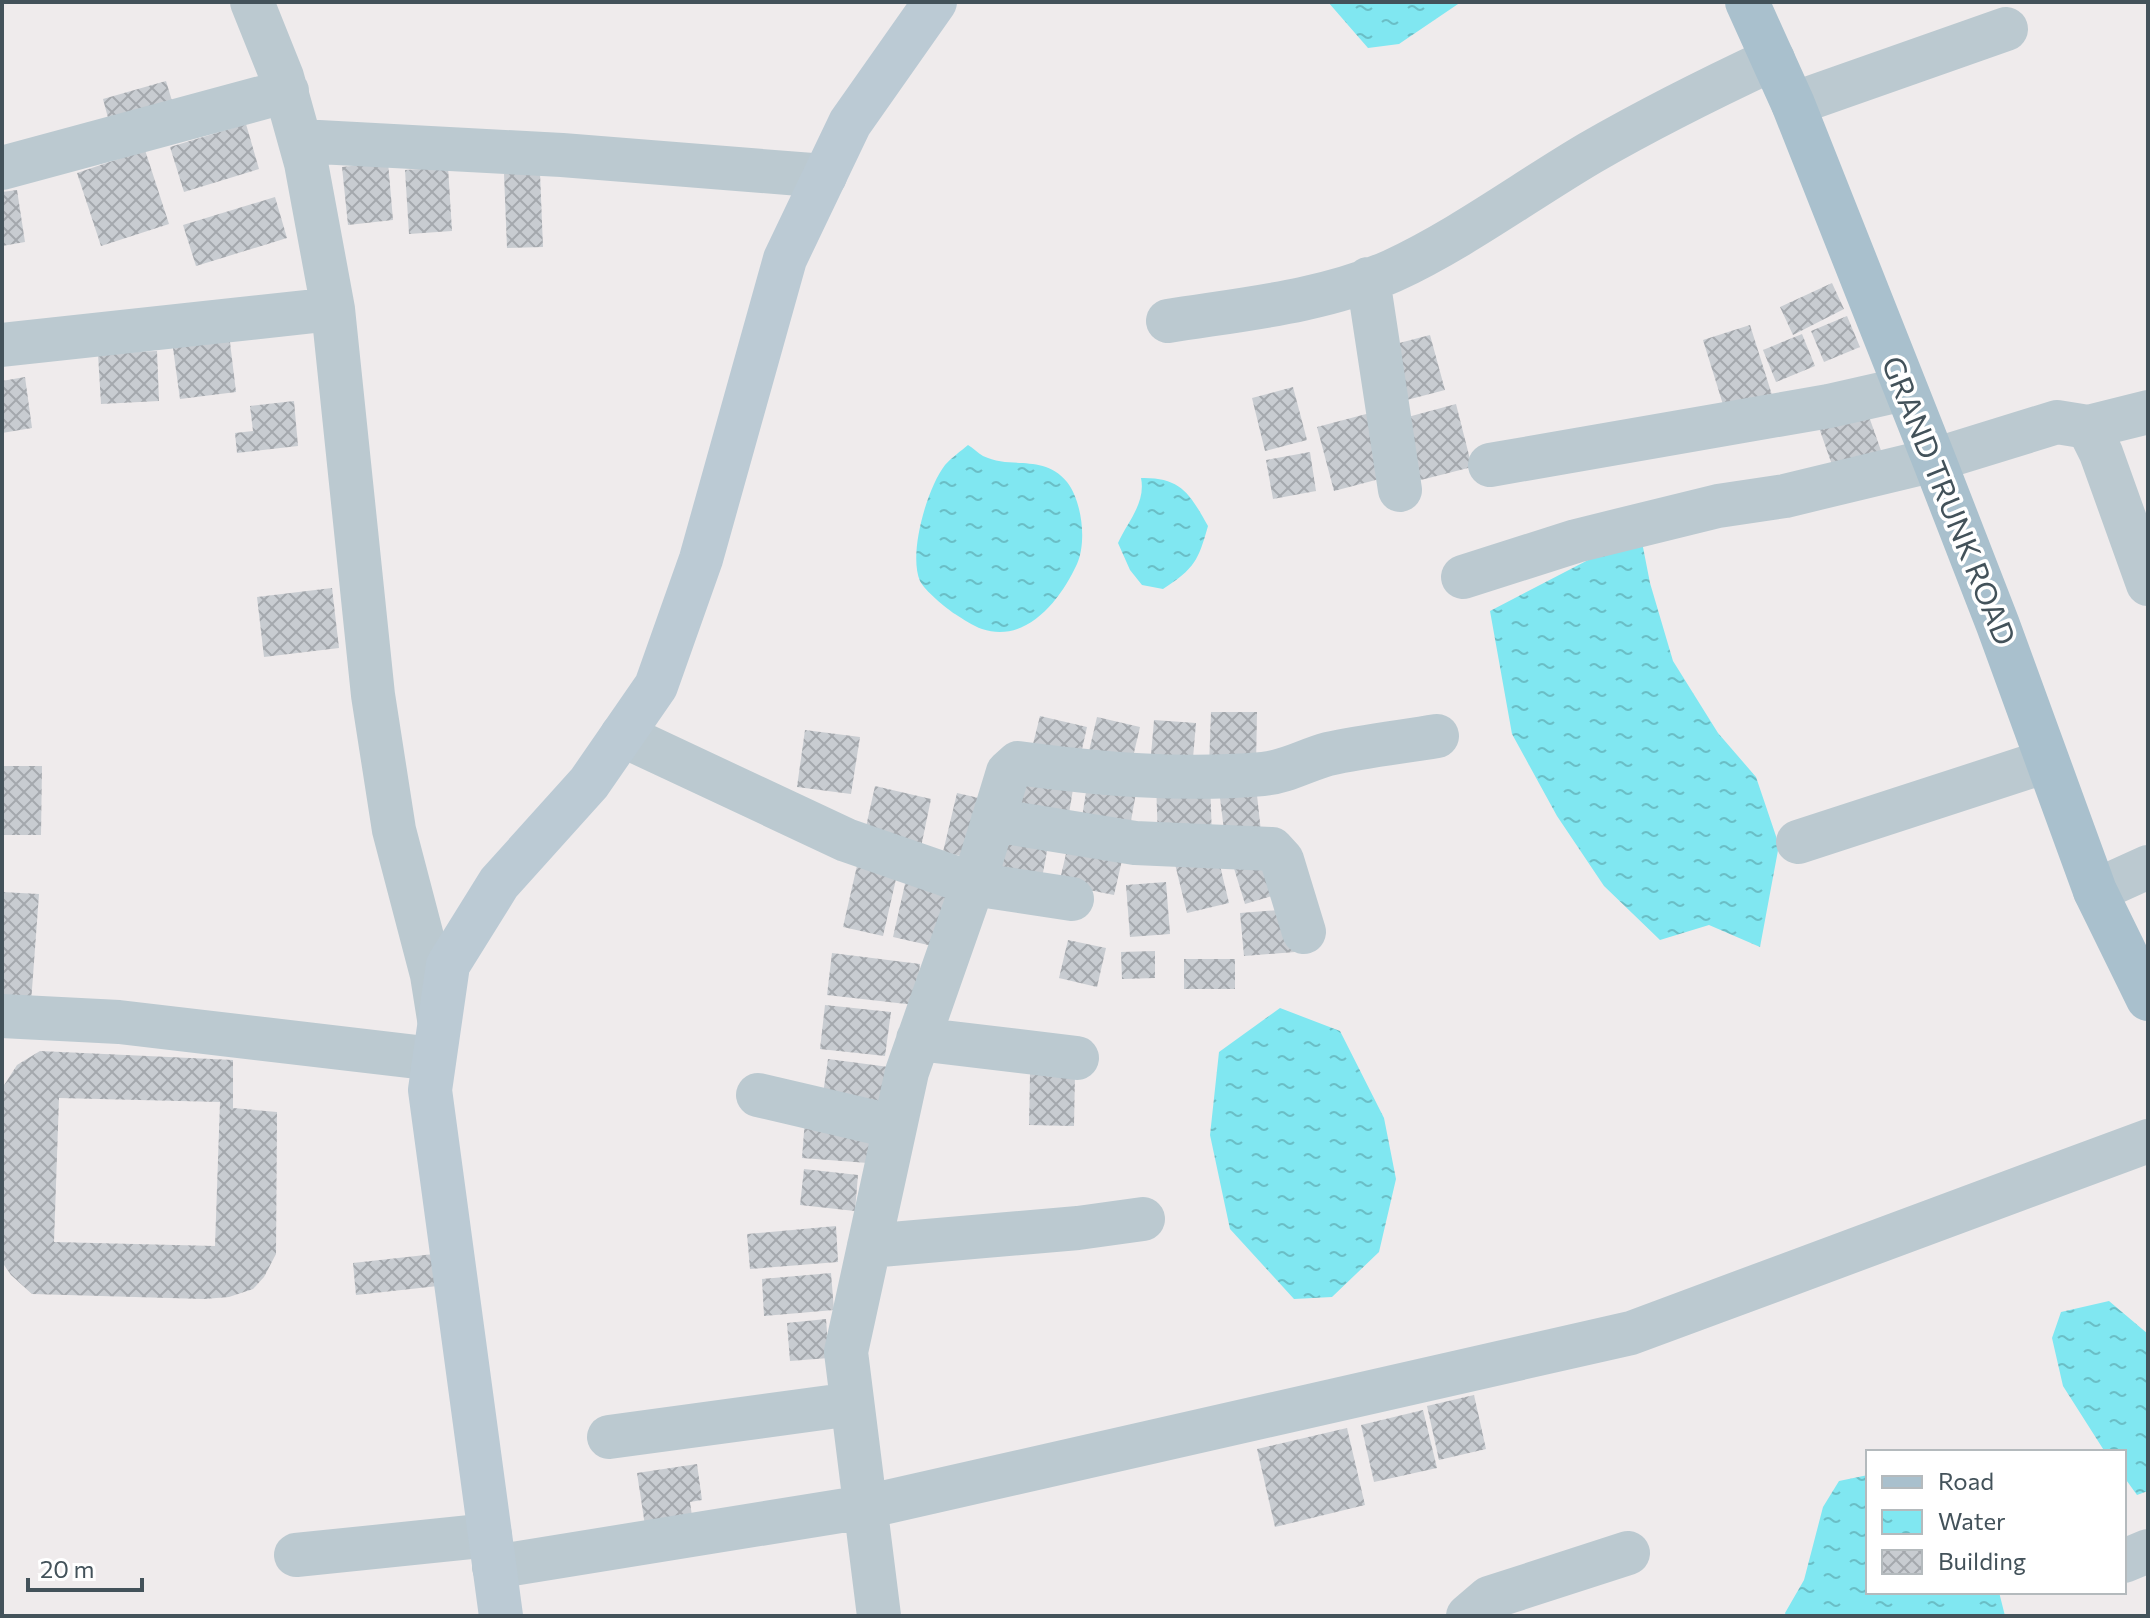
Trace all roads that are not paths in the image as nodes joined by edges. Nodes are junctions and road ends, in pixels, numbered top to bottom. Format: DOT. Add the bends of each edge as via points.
graph roads {
  1 [pos="252,2"];
  2 [pos="935,2"];
  3 [pos="1747,2"];
  4 [pos="2006,29"];
  5 [pos="1773,59"];
  6 [pos="287,91"];
  7 [pos="1793,104"];
  8 [pos="300,141"];
  9 [pos="2,168"];
  10 [pos="825,176"];
  11 [pos="1368,279"];
  12 [pos="333,309"];
  13 [pos="1168,321"];
  14 [pos="2,345"];
  15 [pos="1904,389"];
  16 [pos="2148,412"];
  17 [pos="2088,427"];
  18 [pos="1934,460"];
  19 [pos="1490,465"];
  20 [pos="1400,490"];
  21 [pos="1463,577"];
  22 [pos="2148,584"];
  23 [pos="622,735"];
  24 [pos="1437,736"];
  25 [pos="2047,761"];
  26 [pos="993,820"];
  27 [pos="1798,842"];
  28 [pos="2148,867"];
  29 [pos="973,884"];
  30 [pos="2095,891"];
  31 [pos="1072,899"];
  32 [pos="1304,932"];
  33 [pos="2148,999"];
  34 [pos="2,1016"];
  35 [pos="918,1039"];
  36 [pos="437,1040"];
  37 [pos="1077,1058"];
  38 [pos="758,1095"];
  39 [pos="895,1127"];
  40 [pos="2148,1141"];
  41 [pos="1143,1219"];
  42 [pos="869,1246"];
  43 [pos="852,1404"];
  44 [pos="609,1437"];
  45 [pos="865,1507"];
  46 [pos="492,1551"];
  47 [pos="2148,1551"];
  48 [pos="1628,1553"];
  49 [pos="296,1555"];
  50 [pos="2126,1560"];
  51 [pos="501,1616"];
  52 [pos="879,1616"];
  53 [pos="1468,1616"];
  1 -- 6 [label="street"];
  2 -- 10 [label="main road" via="850,123"];
  3 -- 5 [label="main road, GRAND TRUNK ROAD"];
  4 -- 7 [label="street"];
  5 -- 7 [label="main road, GRAND TRUNK ROAD"];
  5 -- 11 [label="street" via="1680,103 1444,243"];
  6 -- 8 [label="street"];
  6 -- 9 [label="street"];
  7 -- 15 [label="main road, GRAND TRUNK ROAD"];
  8 -- 10 [label="street"];
  8 -- 12 [label="street"];
  10 -- 23 [label="main road" via="785,259 701,559 656,686"];
  11 -- 13 [label="street" via="1321,296"];
  11 -- 20 [label="street"];
  12 -- 14 [label="street"];
  12 -- 36 [label="street" via="373,695 394,830 432,975"];
  15 -- 18 [label="main road, GRAND TRUNK ROAD"];
  15 -- 19 [label="street"];
  16 -- 17 [label="street"];
  17 -- 18 [label="street" via="2057,422"];
  17 -- 22 [label="street"];
  18 -- 21 [label="street" via="1604,534"];
  18 -- 25 [label="main road, GRAND TRUNK ROAD"];
  23 -- 29 [label="street" via="846,840"];
  23 -- 36 [label="main road" via="589,783 492,895 448,965"];
  24 -- 26 [label="street" via="1325,755 1266,774 1098,774 1018,763 1008,772"];
  25 -- 27 [label="street"];
  25 -- 30 [label="main road, GRAND TRUNK ROAD"];
  26 -- 29 [label="street"];
  26 -- 32 [label="street" via="1135,843 1272,849 1282,860"];
  28 -- 30 [label="street"];
  29 -- 31 [label="street"];
  29 -- 35 [label="street"];
  30 -- 33 [label="main road, GRAND TRUNK ROAD"];
  34 -- 36 [label="street"];
  35 -- 37 [label="street"];
  35 -- 39 [label="street"];
  36 -- 46 [label="main road" via="430,1090"];
  38 -- 39 [label="street"];
  39 -- 42 [label="street"];
  40 -- 45 [label="street" via="1631,1333"];
  41 -- 42 [label="street"];
  42 -- 43 [label="street" via="846,1352"];
  43 -- 44 [label="street"];
  43 -- 45 [label="street"];
  45 -- 46 [label="street"];
  45 -- 52 [label="street"];
  46 -- 49 [label="street"];
  46 -- 51 [label="main road"];
  47 -- 50 [label="street"];
  48 -- 53 [label="street" via="1489,1598"];
}
